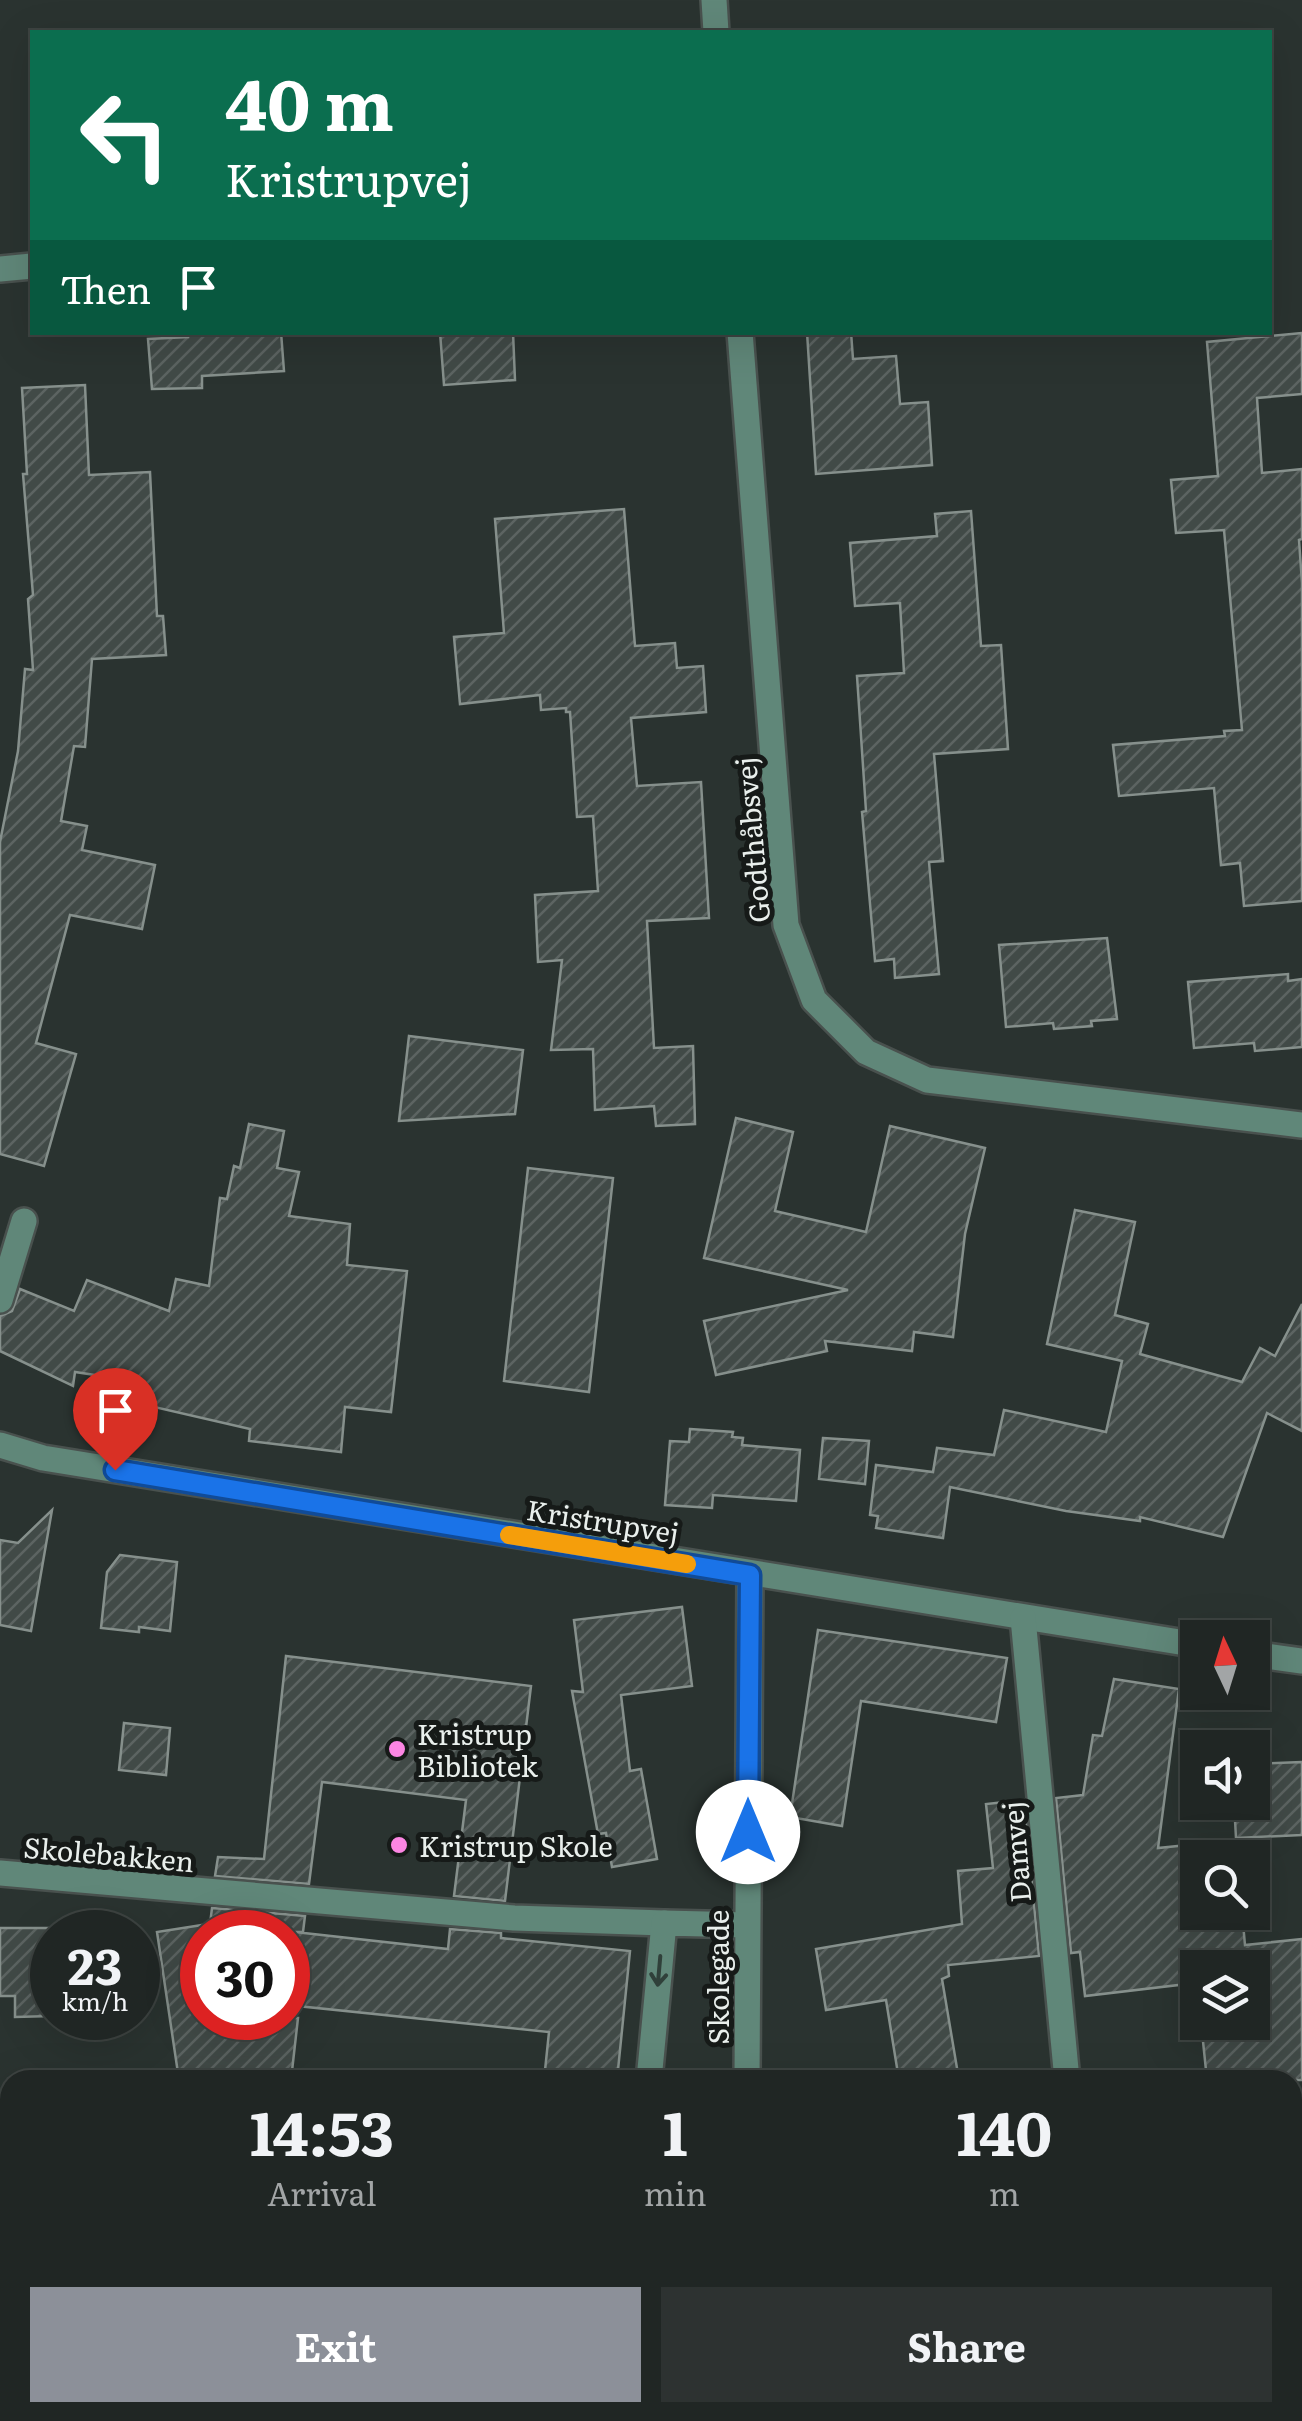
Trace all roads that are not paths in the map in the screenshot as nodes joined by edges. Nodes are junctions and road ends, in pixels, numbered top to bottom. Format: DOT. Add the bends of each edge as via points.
graph roads {
  1 [pos="714,0"];
  2 [pos="716,30"];
  3 [pos="30,266"];
  4 [pos="0,269"];
  5 [pos="740,335"];
  6 [pos="1302,1125"];
  7 [pos="24,1221"];
  8 [pos="0,1300"];
  9 [pos="0,1445"];
  10 [pos="750,1575"];
  11 [pos="1024,1618"];
  12 [pos="1180,1642"];
  13 [pos="1270,1657"];
  14 [pos="1302,1661"];
  15 [pos="0,1873"];
  16 [pos="664,1922"];
  17 [pos="748,1925"];
  18 [pos="650,2070"];
  19 [pos="747,2070"];
  20 [pos="1066,2070"];
  1 -- 2 [label="street"];
  3 -- 4 [label="street"];
  5 -- 6 [label="street, Godthåbsvej" via="786,924 814,1000 866,1052 927,1080"];
  7 -- 8 [label="street"];
  9 -- 10 [label="street, Kristrupvej" via="44,1458"];
  10 -- 11 [label="street, Kristrupvej"];
  10 -- 17 [label="street, Skolegade"];
  11 -- 12 [label="street, Kristrupvej"];
  11 -- 20 [label="street, Damvej"];
  13 -- 14 [label="street"];
  15 -- 16 [label="street, Skolebakken" via="514,1918"];
  16 -- 17 [label="street, Skolebakken"];
  16 -- 18 [label="street, one-way"];
  17 -- 19 [label="street, Skolegade"];
}
